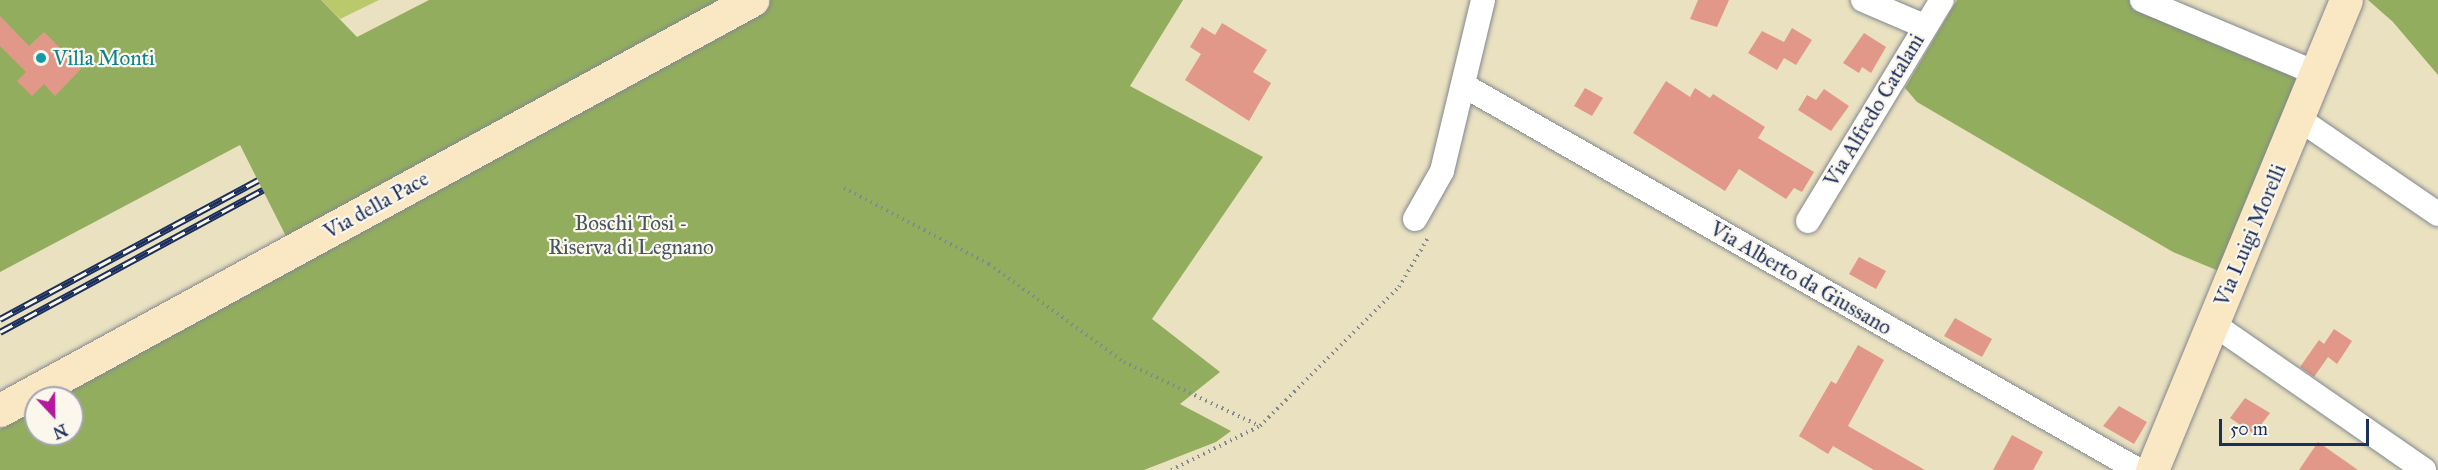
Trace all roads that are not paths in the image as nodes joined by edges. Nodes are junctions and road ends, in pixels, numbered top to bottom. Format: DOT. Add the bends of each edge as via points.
graph roads {
  1 [pos="753,0"];
  2 [pos="1483,0"];
  3 [pos="1863,0"];
  4 [pos="1942,0"];
  5 [pos="2142,0"];
  6 [pos="2346,0"];
  7 [pos="1924,26"];
  8 [pos="2316,73"];
  9 [pos="1463,85"];
  10 [pos="2300,119"];
  11 [pos="2438,214"];
  12 [pos="1808,221"];
  13 [pos="1424,223"];
  14 [pos="2212,323"];
  15 [pos="0,410"];
  16 [pos="2138,470"];
  17 [pos="2151,470"];
  18 [pos="2424,470"];
  1 -- 15 [label="main road, Via della Pace"];
  2 -- 9 [label="street"];
  3 -- 7 [label="street"];
  4 -- 7 [label="street, Via Alfredo Catalani"];
  5 -- 8 [label="street"];
  6 -- 8 [label="main road, Via Luigi Morelli"];
  7 -- 12 [label="street, Via Alfredo Catalani"];
  8 -- 10 [label="main road, Via Luigi Morelli"];
  9 -- 13 [label="street" via="1442,171"];
  9 -- 16 [label="street, Via Alberto da Giussano"];
  10 -- 11 [label="street"];
  10 -- 14 [label="main road, Via Luigi Morelli"];
  14 -- 17 [label="main road, Via Luigi Morelli"];
  14 -- 18 [label="street"];
}
